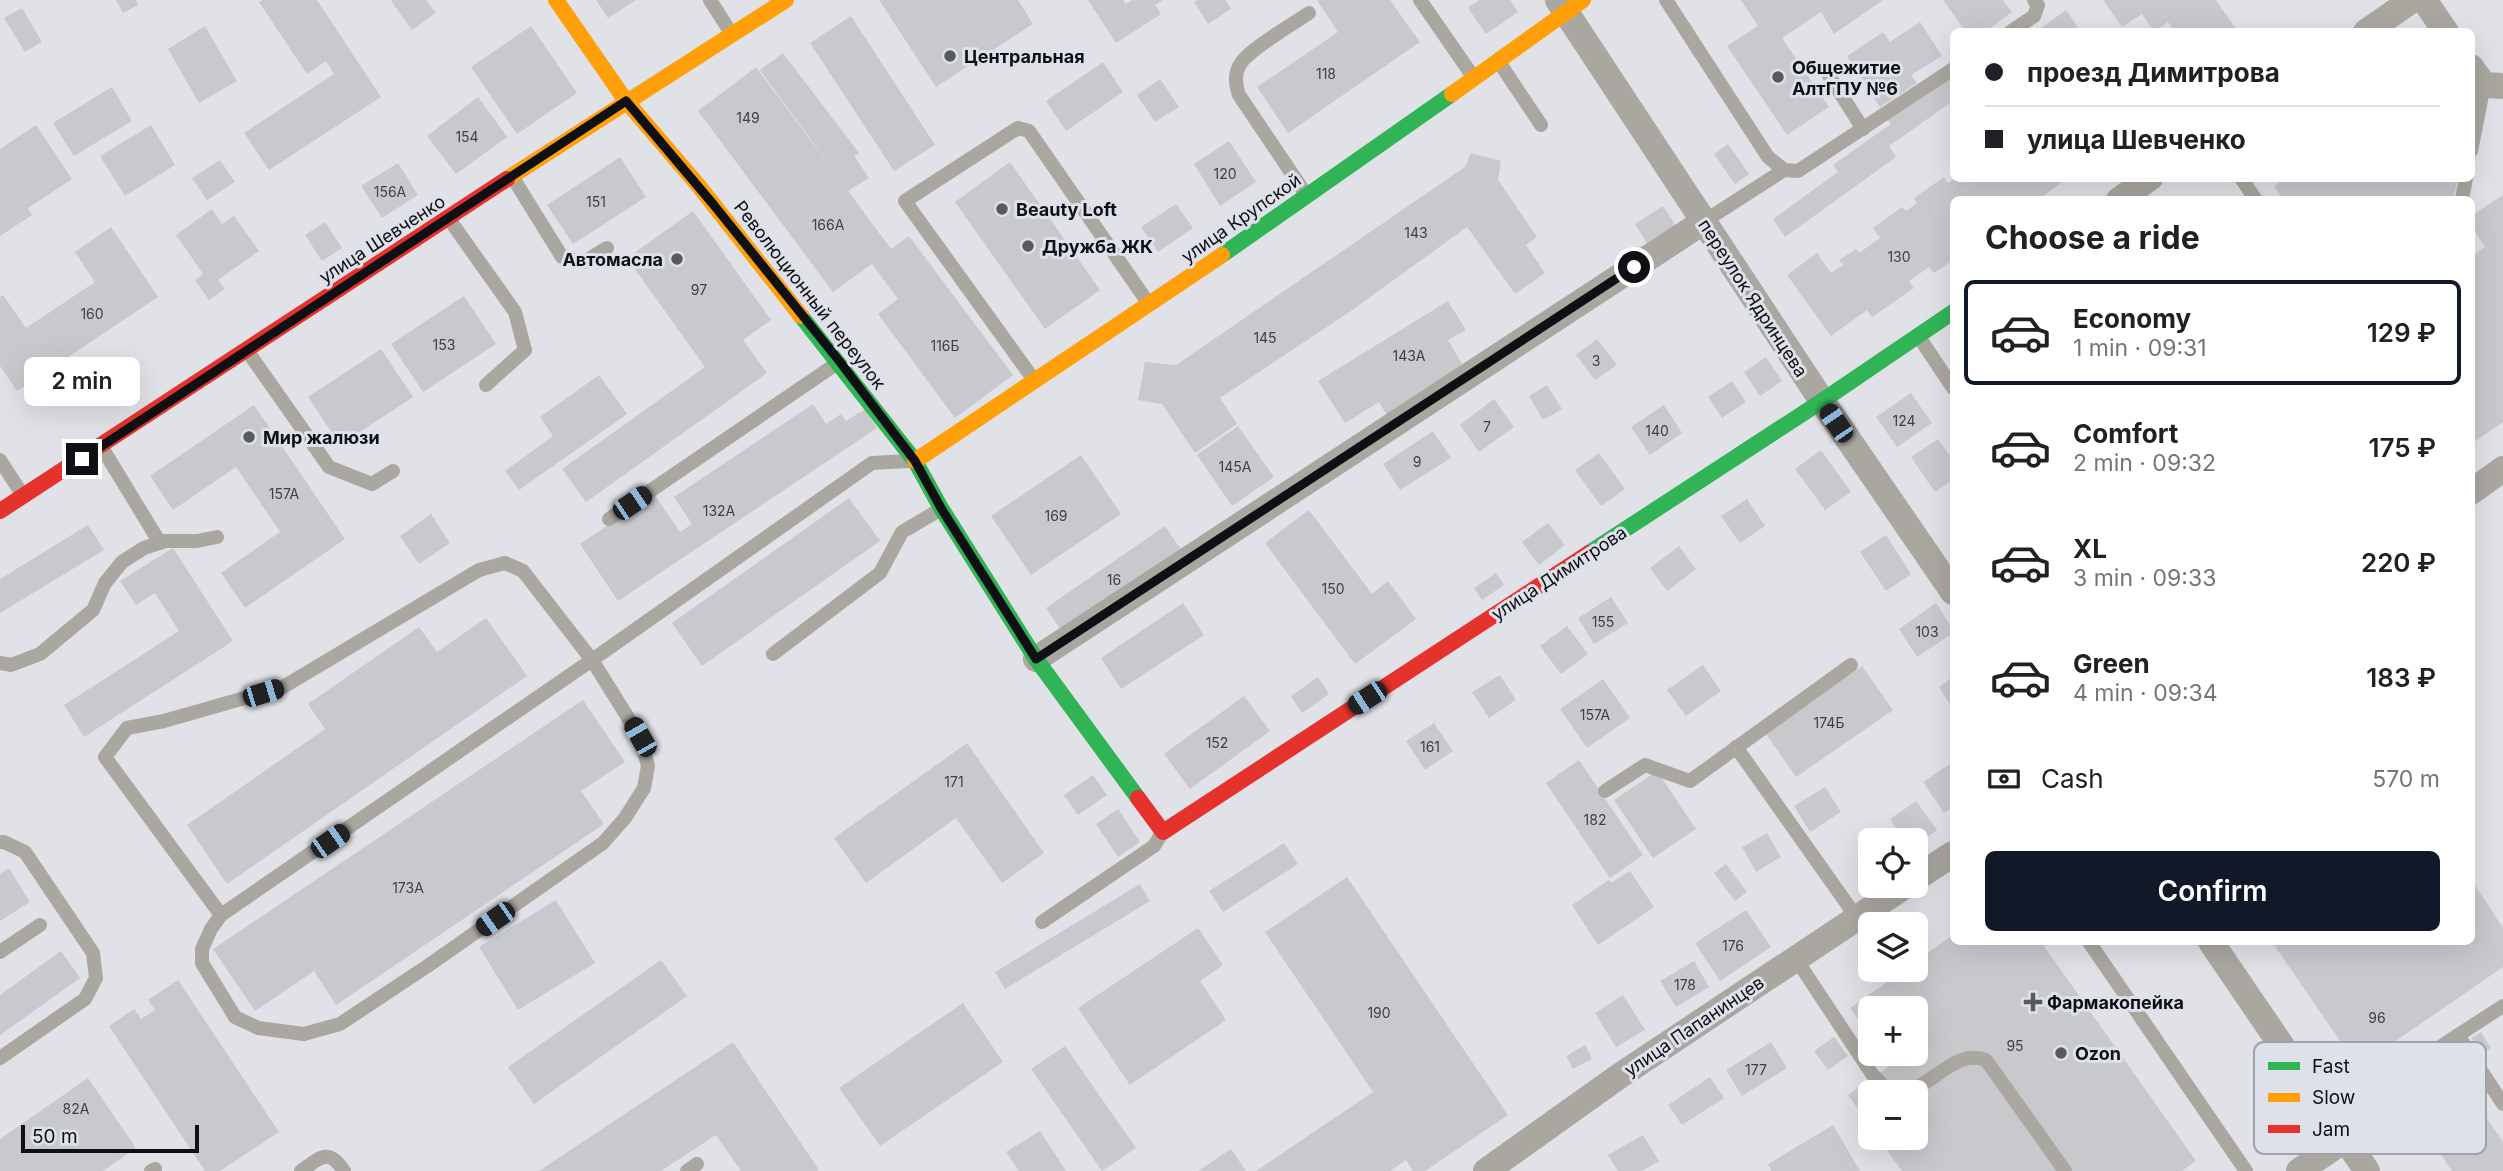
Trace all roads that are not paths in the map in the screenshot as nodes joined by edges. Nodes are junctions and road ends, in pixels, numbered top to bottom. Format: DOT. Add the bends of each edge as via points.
graph roads {
  1 [pos="556,0"];
  2 [pos="710,0"];
  3 [pos="786,0"];
  4 [pos="1420,0"];
  5 [pos="1666,0"];
  6 [pos="2034,0"];
  7 [pos="2412,0"];
  8 [pos="2424,0"];
  9 [pos="1569,4"];
  10 [pos="1309,13"];
  11 [pos="2016,28"];
  12 [pos="2372,28"];
  13 [pos="2443,28"];
  14 [pos="732,34"];
  15 [pos="1499,62"];
  16 [pos="1825,69"];
  17 [pos="1950,71"];
  18 [pos="1475,79"];
  19 [pos="2486,79"];
  20 [pos="626,101"];
  21 [pos="1541,125"];
  22 [pos="1863,129"];
  23 [pos="2475,132"];
  24 [pos="1784,170"];
  25 [pos="512,176"];
  26 [pos="2141,182"];
  27 [pos="2120,191"];
  28 [pos="1307,196"];
  29 [pos="449,218"];
  30 [pos="1703,222"];
  31 [pos="607,248"];
  32 [pos="1150,304"];
  33 [pos="1950,314"];
  34 [pos="1918,336"];
  35 [pos="247,351"];
  36 [pos="840,362"];
  37 [pos="1035,382"];
  38 [pos="1950,384"];
  39 [pos="486,385"];
  40 [pos="1822,401"];
  41 [pos="101,446"];
  42 [pos="0,460"];
  43 [pos="915,461"];
  44 [pos="2503,469"];
  45 [pos="393,471"];
  46 [pos="2475,489"];
  47 [pos="24,496"];
  48 [pos="941,508"];
  49 [pos="0,511"];
  50 [pos="609,519"];
  51 [pos="218,537"];
  52 [pos="160,543"];
  53 [pos="1950,588"];
  54 [pos="773,654"];
  55 [pos="1036,659"];
  56 [pos="592,660"];
  57 [pos="0,663"];
  58 [pos="1851,665"];
  59 [pos="1736,747"];
  60 [pos="1605,791"];
  61 [pos="1163,832"];
  62 [pos="0,842"];
  63 [pos="1950,856"];
  64 [pos="1928,870"];
  65 [pos="1888,898"];
  66 [pos="221,915"];
  67 [pos="1857,918"];
  68 [pos="1042,922"];
  69 [pos="40,925"];
  70 [pos="2096,945"];
  71 [pos="2213,945"];
  72 [pos="0,953"];
  73 [pos="1796,958"];
  74 [pos="2503,1006"];
  75 [pos="2458,1035"];
  76 [pos="2280,1042"];
  77 [pos="2449,1042"];
  78 [pos="2463,1042"];
  79 [pos="0,1058"];
  80 [pos="2486,1078"];
  81 [pos="1878,1080"];
  82 [pos="1928,1081"];
  83 [pos="2503,1104"];
  84 [pos="2315,1154"];
  85 [pos="2356,1154"];
  86 [pos="301,1171"];
  87 [pos="344,1171"];
  88 [pos="1486,1171"];
  89 [pos="2065,1171"];
  90 [pos="2246,1171"];
  91 [pos="2299,1171"];
  92 [pos="2367,1171"];
  1 -- 20 [label="street, Революционный переулок"];
  2 -- 14 [label="lane"];
  3 -- 14 [label="street, улица Шевченко"];
  4 -- 18 [label="lane"];
  5 -- 24 [label="lane" via="1768,157"];
  6 -- 11 [label="lane" via="2038,5 2034,16"];
  7 -- 12 [label="street"];
  8 -- 13 [label="street"];
  9 -- 15 [label="street, улица Крупской"];
  9 -- 30 [label="street, переулок Ядринцева"];
  10 -- 28 [label="lane" via="1244,58 1236,80 1240,95"];
  14 -- 20 [label="street, улица Шевченко"];
  15 -- 18 [label="street, улица Крупской"];
  15 -- 21 [label="lane"];
  16 -- 22 [label="lane"];
  17 -- 22 [label="lane"];
  18 -- 28 [label="street, улица Крупской"];
  19 -- 23 [label="lane"];
  20 -- 25 [label="street, улица Шевченко"];
  20 -- 36 [label="street, Революционный переулок"];
  22 -- 24 [label="lane" via="1798,171"];
  24 -- 30 [label="lane"];
  25 -- 29 [label="street, улица Шевченко"];
  25 -- 31 [label="lane" via="562,257 584,262"];
  26 -- 27 [label="street"];
  28 -- 32 [label="street, улица Крупской"];
  29 -- 35 [label="street, улица Шевченко"];
  29 -- 39 [label="lane" via="515,312 525,350"];
  30 -- 40 [label="street, переулок Ядринцева"];
  30 -- 55 [label="street"];
  32 -- 37 [label="street, улица Крупской"];
  32 -- 37 [label="lane" via="1029,131 1018,128 905,201"];
  33 -- 34 [label="street, улица Димитрова"];
  34 -- 38 [label="lane"];
  34 -- 40 [label="street, улица Димитрова"];
  35 -- 41 [label="street, улица Шевченко"];
  35 -- 45 [label="lane" via="329,467 372,484"];
  36 -- 43 [label="street, Революционный переулок"];
  36 -- 50 [label="lane"];
  37 -- 43 [label="street, улица Крупской"];
  40 -- 53 [label="street, переулок Ядринцева"];
  40 -- 61 [label="street, улица Димитрова"];
  41 -- 47 [label="street, улица Шевченко"];
  41 -- 52 [label="lane"];
  42 -- 47 [label="lane"];
  43 -- 48 [label="street, Революционный переулок"];
  43 -- 56 [label="lane" via="872,463"];
  44 -- 46 [label="street"];
  47 -- 49 [label="street, улица Шевченко"];
  48 -- 54 [label="lane" via="902,532 880,573"];
  48 -- 55 [label="street, Революционный переулок"];
  51 -- 52 [label="lane"];
  52 -- 57 [label="lane" via="122,562 105,583 93,610 40,654 11,665"];
  55 -- 61 [label="street, Революционный переулок"];
  56 -- 66 [label="lane"];
  56 -- 66 [label="lane" via="640,737 648,766 643,788 603,843 429,965 340,1024 304,1034 258,1028 235,1017 202,962 202,948"];
  56 -- 66 [label="lane" via="523,571 505,563 479,570 283,687 127,728 105,757"];
  58 -- 59 [label="lane"];
  59 -- 60 [label="lane" via="1690,781 1645,765"];
  59 -- 67 [label="lane"];
  61 -- 68 [label="lane" via="1154,846"];
  62 -- 79 [label="lane" via="25,852 93,953 96,978 85,999"];
  63 -- 64 [label="street"];
  65 -- 67 [label="street, улица Папанинцев"];
  67 -- 73 [label="street, улица Папанинцев"];
  69 -- 72 [label="lane"];
  70 -- 90 [label="lane"];
  71 -- 76 [label="street"];
  73 -- 81 [label="lane"];
  73 -- 88 [label="street, улица Папанинцев"];
  74 -- 75 [label="lane"];
  75 -- 77 [label="lane"];
  75 -- 78 [label="lane"];
  80 -- 83 [label="lane"];
  82 -- 89 [label="lane" via="1962,1059 1986,1060"];
  84 -- 91 [label="street"];
  85 -- 92 [label="street"];
  86 -- 87 [label="lane" via="327,1156"];
}
